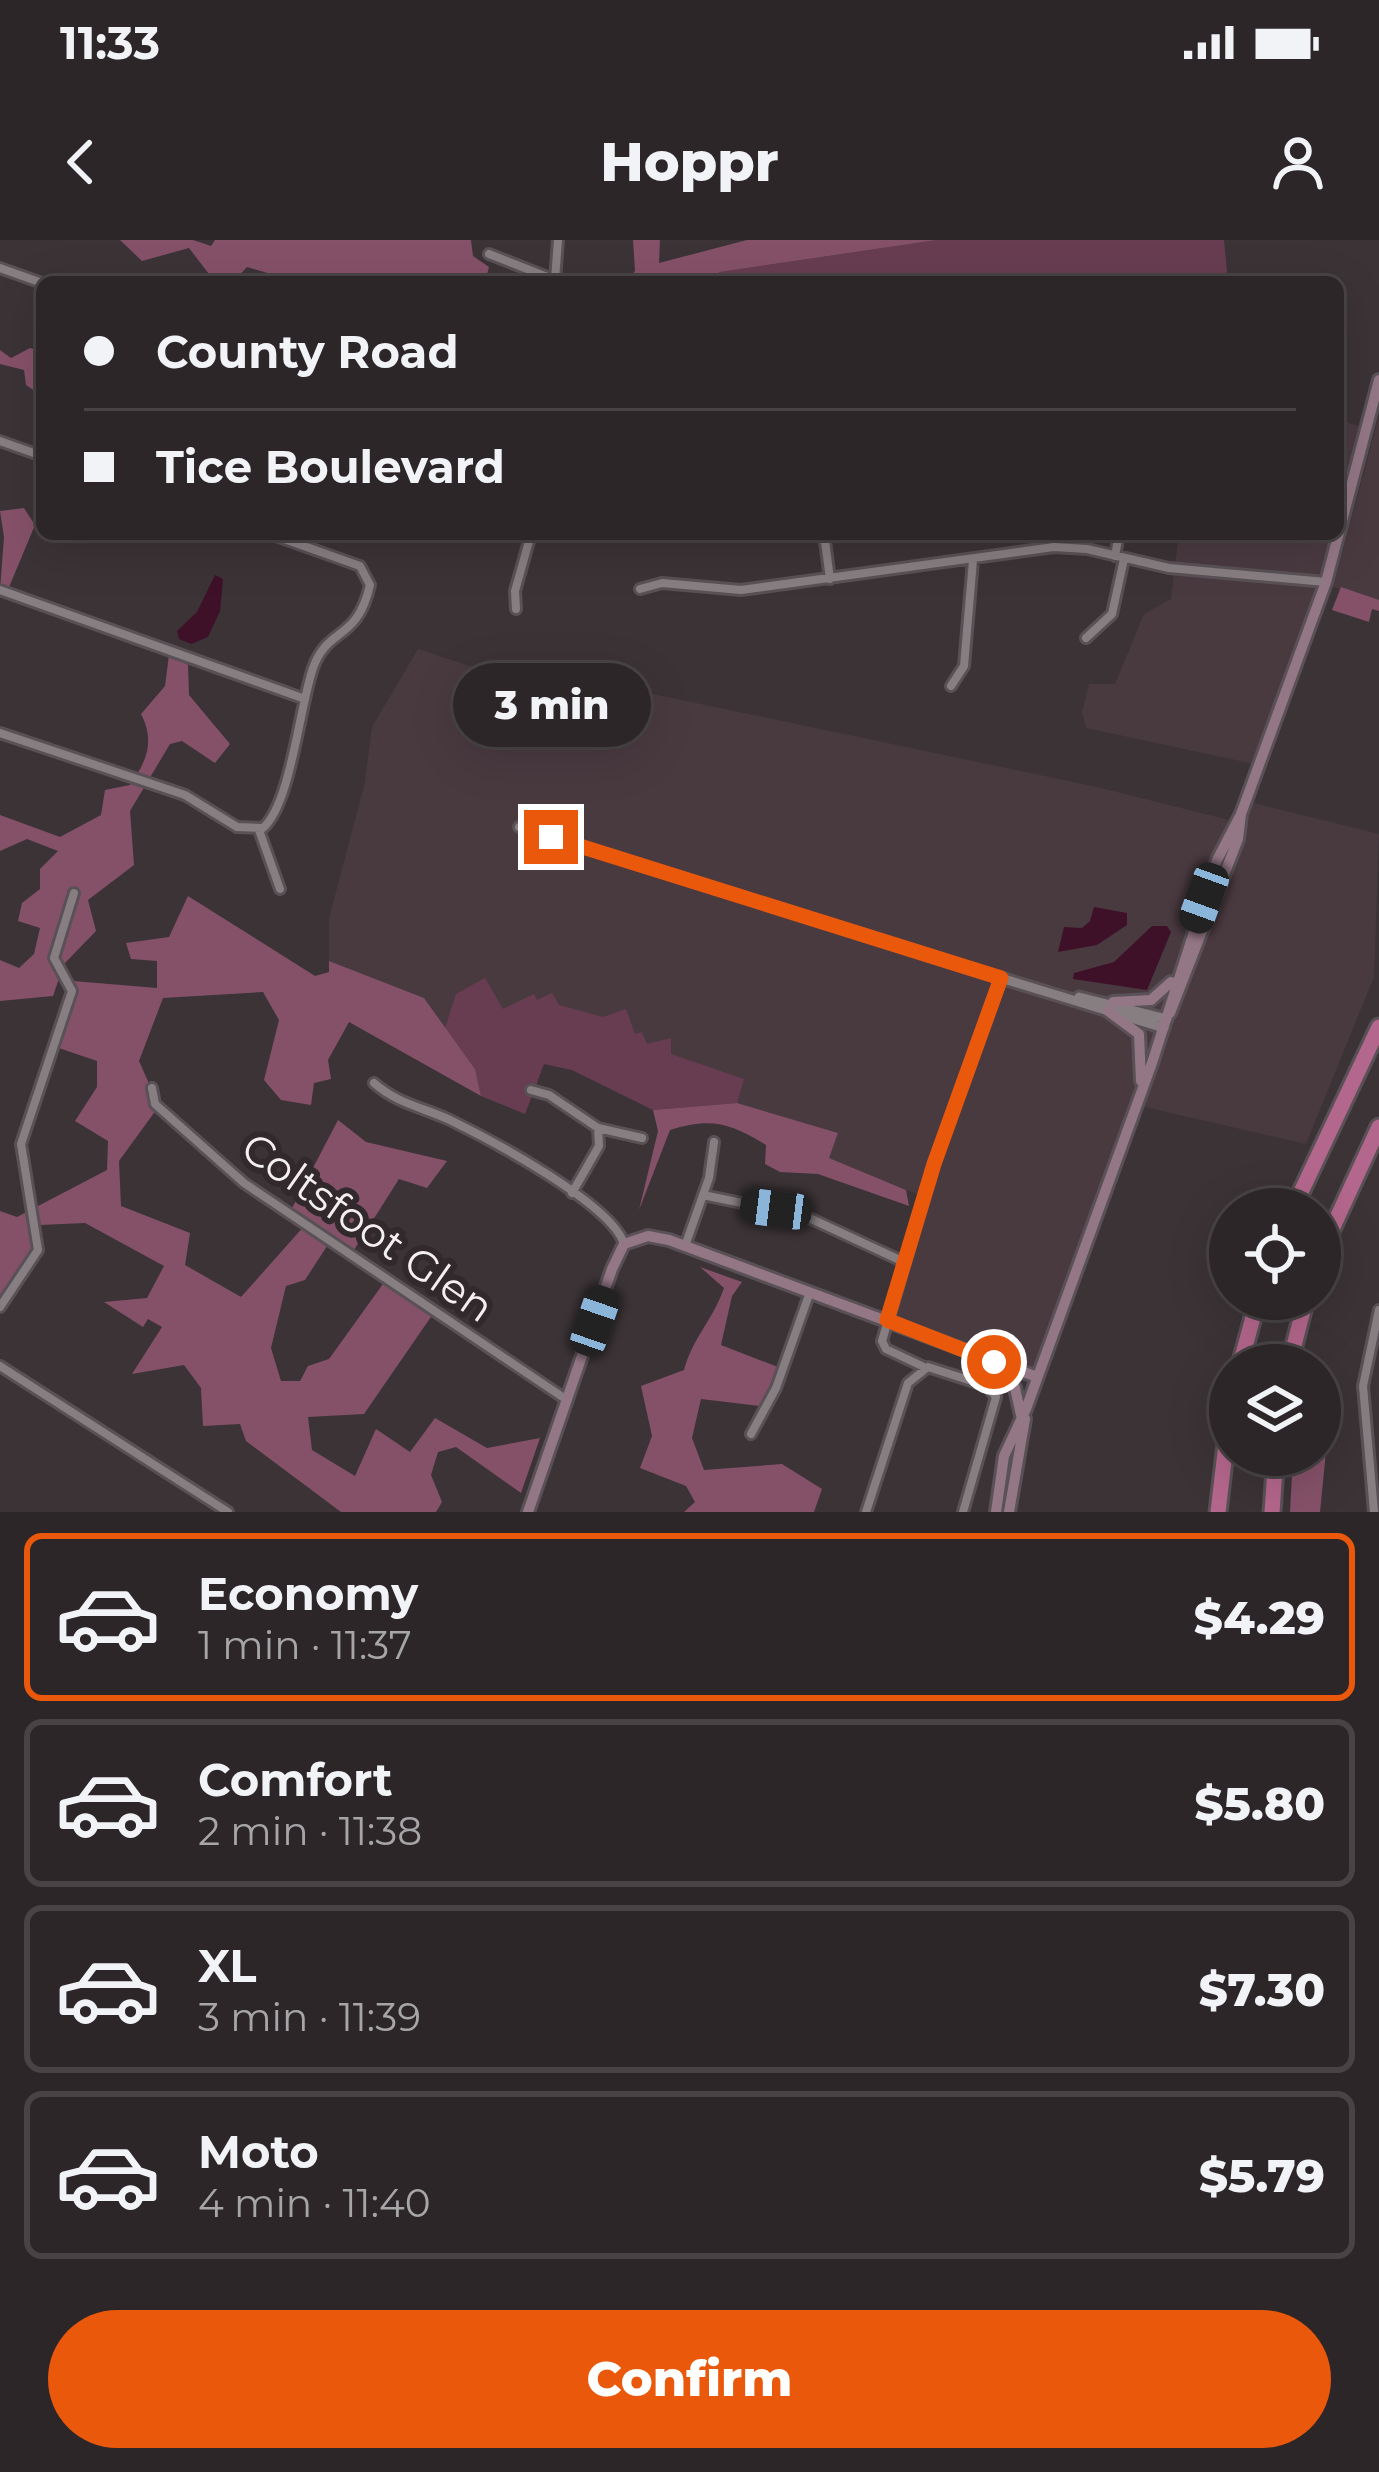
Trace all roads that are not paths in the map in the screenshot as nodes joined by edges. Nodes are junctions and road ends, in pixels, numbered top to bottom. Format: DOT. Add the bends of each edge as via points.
graph roads {
  1 [pos="558,240"];
  2 [pos="488,254"];
  3 [pos="0,268"];
  4 [pos="545,276"];
  5 [pos="555,276"];
  6 [pos="36,281"];
  7 [pos="1379,380"];
  8 [pos="0,441"];
  9 [pos="36,454"];
  10 [pos="1344,513"];
  11 [pos="287,540"];
  12 [pos="529,540"];
  13 [pos="825,540"];
  14 [pos="1119,540"];
  15 [pos="1337,540"];
  16 [pos="1120,557"];
  17 [pos="973,560"];
  18 [pos="830,579"];
  19 [pos="1326,582"];
  20 [pos="640,589"];
  21 [pos="0,590"];
  22 [pos="516,610"];
  23 [pos="1086,638"];
  24 [pos="951,686"];
  25 [pos="304,699"];
  26 [pos="0,733"];
  27 [pos="1241,814"];
  28 [pos="519,827"];
  29 [pos="259,830"];
  30 [pos="280,889"];
  31 [pos="74,893"];
  32 [pos="1177,975"];
  33 [pos="1001,978"];
  34 [pos="1110,1006"];
  35 [pos="1165,1023"];
  36 [pos="1379,1027"];
  37 [pos="374,1083"];
  38 [pos="152,1088"];
  39 [pos="531,1090"];
  40 [pos="1140,1094"];
  41 [pos="1379,1127"];
  42 [pos="598,1128"];
  43 [pos="641,1138"];
  44 [pos="714,1142"];
  45 [pos="1303,1188"];
  46 [pos="572,1192"];
  47 [pos="704,1195"];
  48 [pos="1341,1209"];
  49 [pos="624,1244"];
  50 [pos="685,1246"];
  51 [pos="904,1262"];
  52 [pos="810,1291"];
  53 [pos="0,1307"];
  54 [pos="1379,1310"];
  55 [pos="887,1320"];
  56 [pos="1000,1364"];
  57 [pos="0,1366"];
  58 [pos="924,1367"];
  59 [pos="1037,1378"];
  60 [pos="567,1400"];
  61 [pos="1024,1413"];
  62 [pos="751,1434"];
  63 [pos="1367,1437"];
  64 [pos="1379,1439"];
  65 [pos="1222,1476"];
  66 [pos="1275,1476"];
  67 [pos="228,1512"];
  68 [pos="528,1512"];
  69 [pos="866,1512"];
  70 [pos="963,1512"];
  71 [pos="996,1512"];
  72 [pos="1009,1512"];
  73 [pos="1218,1512"];
  74 [pos="1272,1512"];
  75 [pos="1374,1512"];
  1 -- 5 [label="street"];
  2 -- 4 [label="street"];
  3 -- 6 [label="street"];
  7 -- 10 [label="main road"];
  8 -- 9 [label="street"];
  11 -- 25 [label="street" via="368,575 361,618 320,653"];
  12 -- 22 [label="street"];
  13 -- 18 [label="street"];
  14 -- 16 [label="street"];
  15 -- 19 [label="main road"];
  16 -- 17 [label="street" via="1054,547"];
  16 -- 19 [label="street"];
  16 -- 23 [label="street" via="1116,605"];
  17 -- 18 [label="street"];
  17 -- 24 [label="street" via="964,666"];
  18 -- 20 [label="street" via="723,592 662,583"];
  19 -- 27 [label="main road"];
  21 -- 25 [label="street"];
  25 -- 29 [label="street" via="281,806"];
  26 -- 29 [label="street" via="184,795 237,827"];
  27 -- 32 [label="main road"];
  27 -- 35 [label="main road"];
  28 -- 33 [label="street"];
  29 -- 30 [label="street"];
  31 -- 53 [label="street" via="55,958 72,991 20,1152 38,1250"];
  32 -- 34 [label="main road" via="1151,1000"];
  32 -- 35 [label="main road"];
  33 -- 34 [label="street"];
  33 -- 51 [label="street"];
  34 -- 35 [label="street"];
  34 -- 40 [label="main road" via="1141,1038"];
  35 -- 40 [label="main road"];
  36 -- 45 [label="highway"];
  37 -- 46 [label="street"];
  38 -- 60 [label="street, Coltsfoot Glen" via="155,1104 244,1183"];
  39 -- 42 [label="street"];
  40 -- 59 [label="main road"];
  41 -- 48 [label="highway"];
  42 -- 43 [label="street"];
  42 -- 46 [label="street" via="599,1146"];
  44 -- 47 [label="street"];
  46 -- 49 [label="street"];
  47 -- 50 [label="street"];
  47 -- 51 [label="street" via="805,1216"];
  49 -- 50 [label="main road" via="652,1236"];
  49 -- 60 [label="main road"];
  50 -- 52 [label="main road"];
  51 -- 55 [label="street"];
  52 -- 55 [label="main road"];
  52 -- 62 [label="street"];
  54 -- 63 [label="street" via="1364,1374"];
  55 -- 56 [label="main road"];
  55 -- 58 [label="street" via="884,1348"];
  56 -- 59 [label="main road"];
  56 -- 61 [label="main road"];
  57 -- 67 [label="street"];
  58 -- 69 [label="street" via="908,1383"];
  58 -- 70 [label="street" via="985,1385 997,1397"];
  59 -- 61 [label="main road"];
  60 -- 68 [label="main road"];
  61 -- 71 [label="main road" via="1001,1467"];
  61 -- 72 [label="main road"];
  63 -- 64 [label="street"];
  63 -- 75 [label="street"];
  65 -- 73 [label="highway"];
  66 -- 74 [label="highway"];
}
